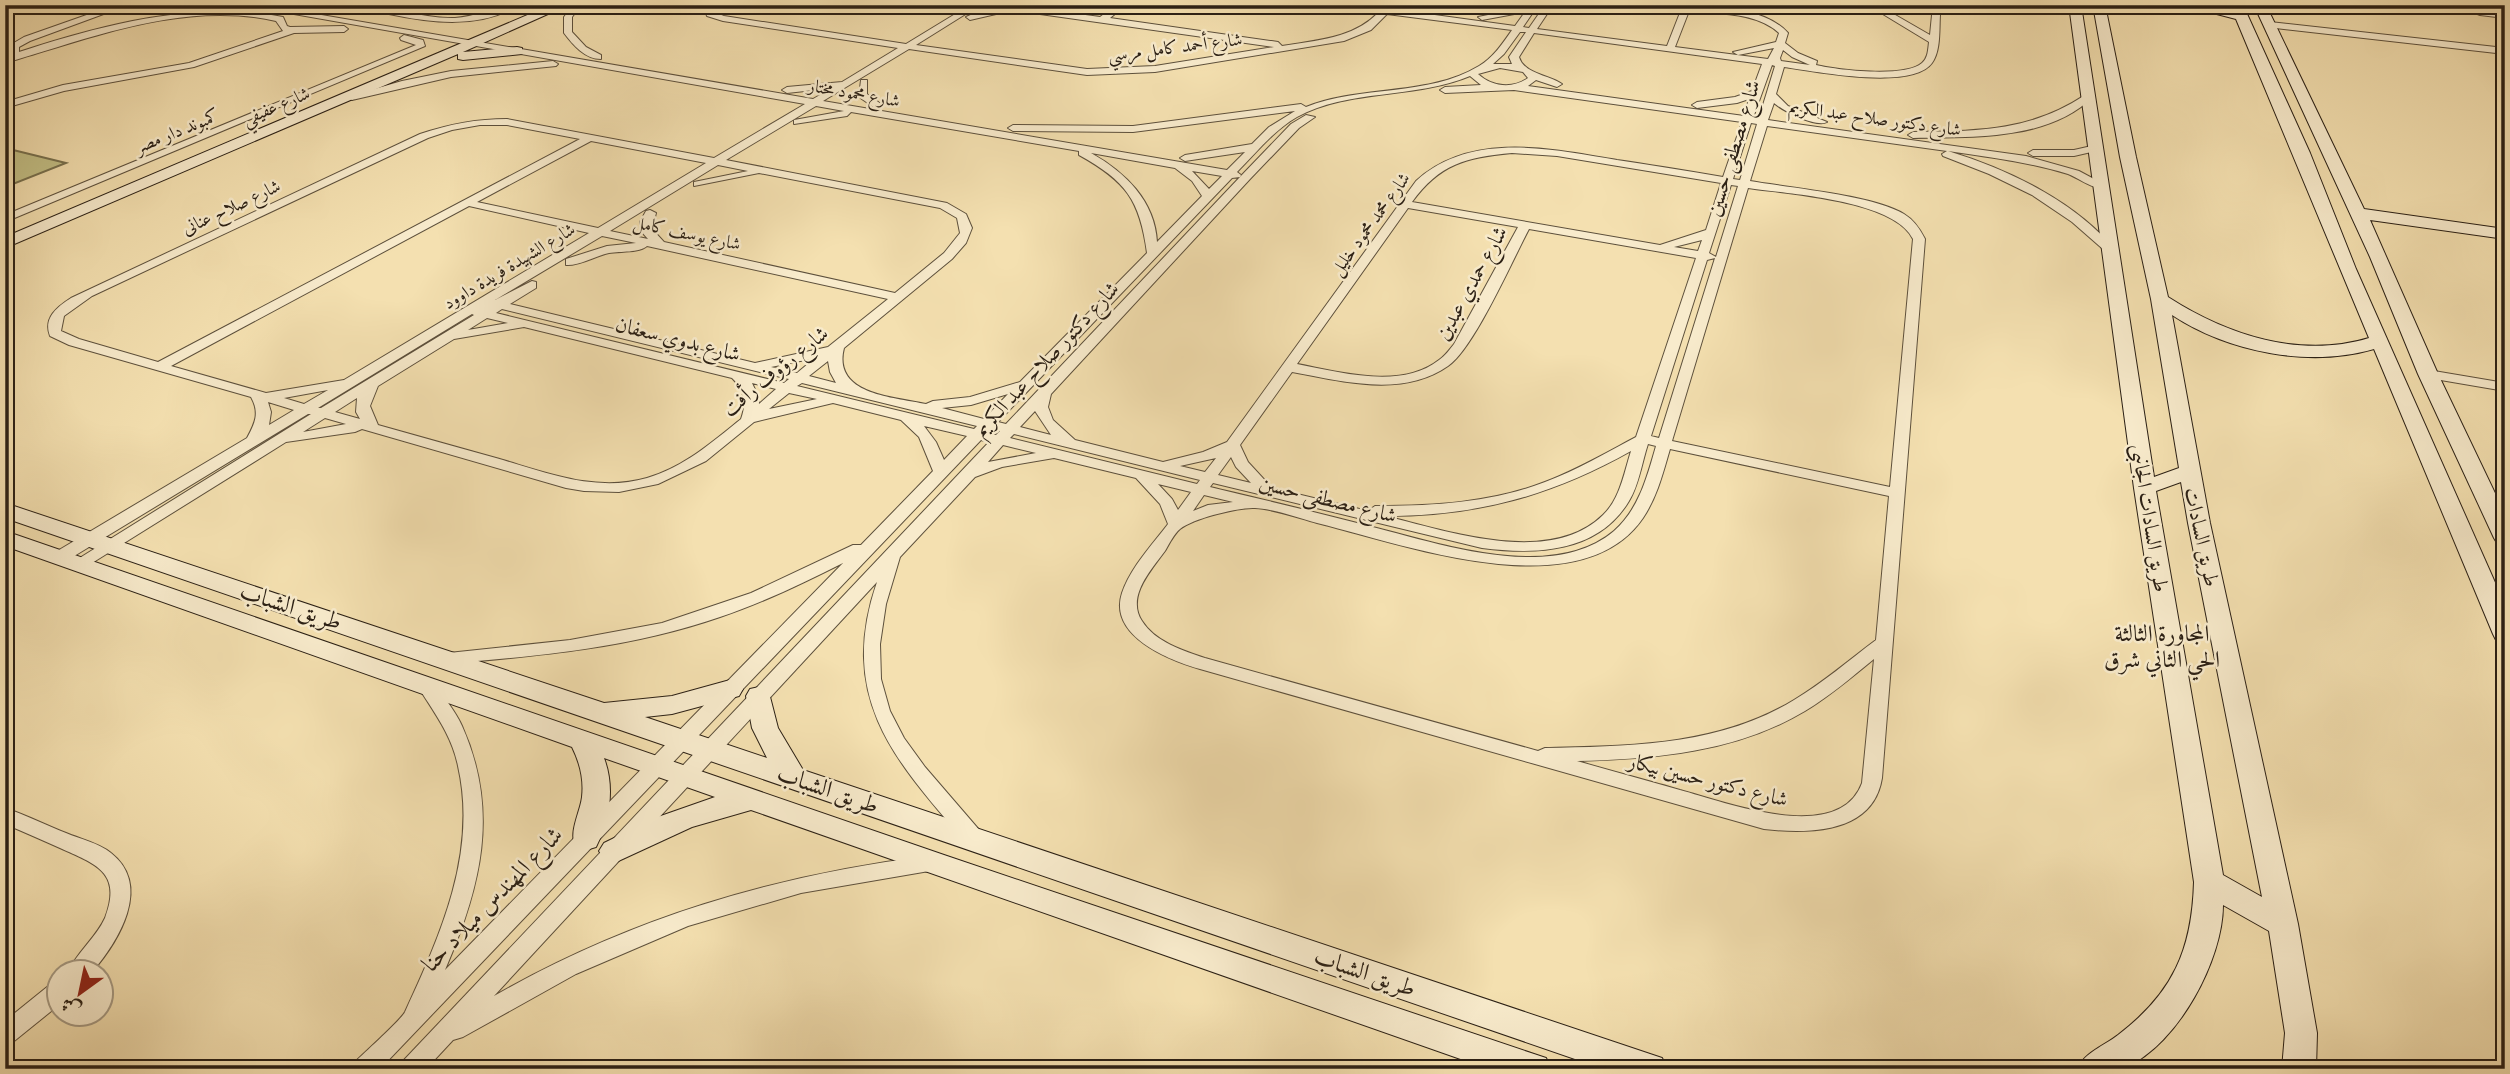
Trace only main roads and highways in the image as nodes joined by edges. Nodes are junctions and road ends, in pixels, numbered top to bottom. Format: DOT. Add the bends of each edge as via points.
graph roads {
  1 [pos="544,5"];
  2 [pos="562,5"];
  3 [pos="2188,5"];
  4 [pos="2260,5"];
  5 [pos="2079,7"];
  6 [pos="2239,11"];
  7 [pos="528,20"];
  8 [pos="477,39"];
  9 [pos="422,65"];
  10 [pos="2114,85"];
  11 [pos="2087,89"];
  12 [pos="2302,153"];
  13 [pos="2337,169"];
  14 [pos="156,173"];
  15 [pos="2360,218"];
  16 [pos="2126,224"];
  17 [pos="5,232"];
  18 [pos="2505,234"];
  19 [pos="5,243"];
  20 [pos="2505,243"];
  21 [pos="2379,257"];
  22 [pos="2347,269"];
  23 [pos="2160,299"];
  24 [pos="2381,341"];
  25 [pos="2189,472"];
  26 [pos="2145,488"];
  27 [pos="5,510"];
  28 [pos="5,538"];
  29 [pos="2505,538"];
  30 [pos="84,551"];
  31 [pos="2505,634"];
  32 [pos="730,689"];
  33 [pos="759,696"];
  34 [pos="592,708"];
  35 [pos="582,739"];
  36 [pos="793,777"];
  37 [pos="754,799"];
  38 [pos="586,839"];
  39 [pos="614,851"];
  40 [pos="2209,882"];
  41 [pos="2283,924"];
  42 [pos="1534,1069"];
  43 [pos="1650,1069"];
  44 [pos="2094,1069"];
  45 [pos="2299,1069"];
  1 -- 8 [label="main road, شارع عفيفي"];
  2 -- 7 [label="main road, شارع عفيفي"];
  3 -- 6 [label="main road"];
  4 -- 13 [label="main road"];
  5 -- 10 [label="main road, طريق السادات"];
  5 -- 11 [label="main road, طريق السادات الجانبى"];
  6 -- 12 [label="main road"];
  7 -- 8 [label="main road, شارع عفيفي"];
  7 -- 9 [label="main road" via="516,30 520,48"];
  8 -- 9 [label="main road, شارع عفيفي"];
  8 -- 14 [label="main road, شارع عفيفي" via="456,42"];
  9 -- 14 [label="main road, شارع عفيفي"];
  10 -- 11 [label="main road"];
  10 -- 16 [label="main road, طريق السادات"];
  11 -- 16 [label="main road, طريق السادات الجانبى" via="2102,186"];
  12 -- 13 [label="main road"];
  12 -- 22 [label="main road"];
  13 -- 15 [label="main road"];
  14 -- 17 [label="main road, شارع عفيفي"];
  14 -- 19 [label="main road, شارع عفيفي"];
  15 -- 18 [label="main road"];
  15 -- 20 [label="main road"];
  15 -- 21 [label="main road"];
  16 -- 23 [label="main road, طريق السادات"];
  16 -- 26 [label="main road, طريق السادات الجانبى" via="2112,253"];
  21 -- 22 [label="main road"];
  21 -- 29 [label="main road"];
  22 -- 24 [label="main road"];
  23 -- 24 [label="main road" via="2208,327 2264,344 2337,352"];
  23 -- 25 [label="main road, طريق السادات"];
  24 -- 31 [label="main road"];
  25 -- 26 [label="main road"];
  25 -- 41 [label="main road, طريق السادات"];
  26 -- 40 [label="main road, طريق السادات الجانبى"];
  27 -- 30 [label="main road, طريق الشباب"];
  28 -- 30 [label="main road, طريق الشباب"];
  30 -- 34 [label="main road, طريق الشباب" via="443,658"];
  30 -- 35 [label="main road, طريق الشباب" via="426,685"];
  32 -- 34 [label="main road" via="644,709"];
  33 -- 36 [label="main road" via="758,711"];
  34 -- 36 [label="main road, طريق الشباب"];
  35 -- 37 [label="main road, طريق الشباب"];
  35 -- 38 [label="main road" via="598,783"];
  36 -- 43 [label="main road, طريق الشباب"];
  37 -- 39 [label="main road" via="688,816"];
  37 -- 42 [label="main road, طريق الشباب"];
  40 -- 41 [label="main road"];
  40 -- 44 [label="main road, طريق السادات الجانبى" via="2205,941 2181,994 2139,1040"];
  41 -- 45 [label="main road, طريق السادات" via="2301,1033"];
}
